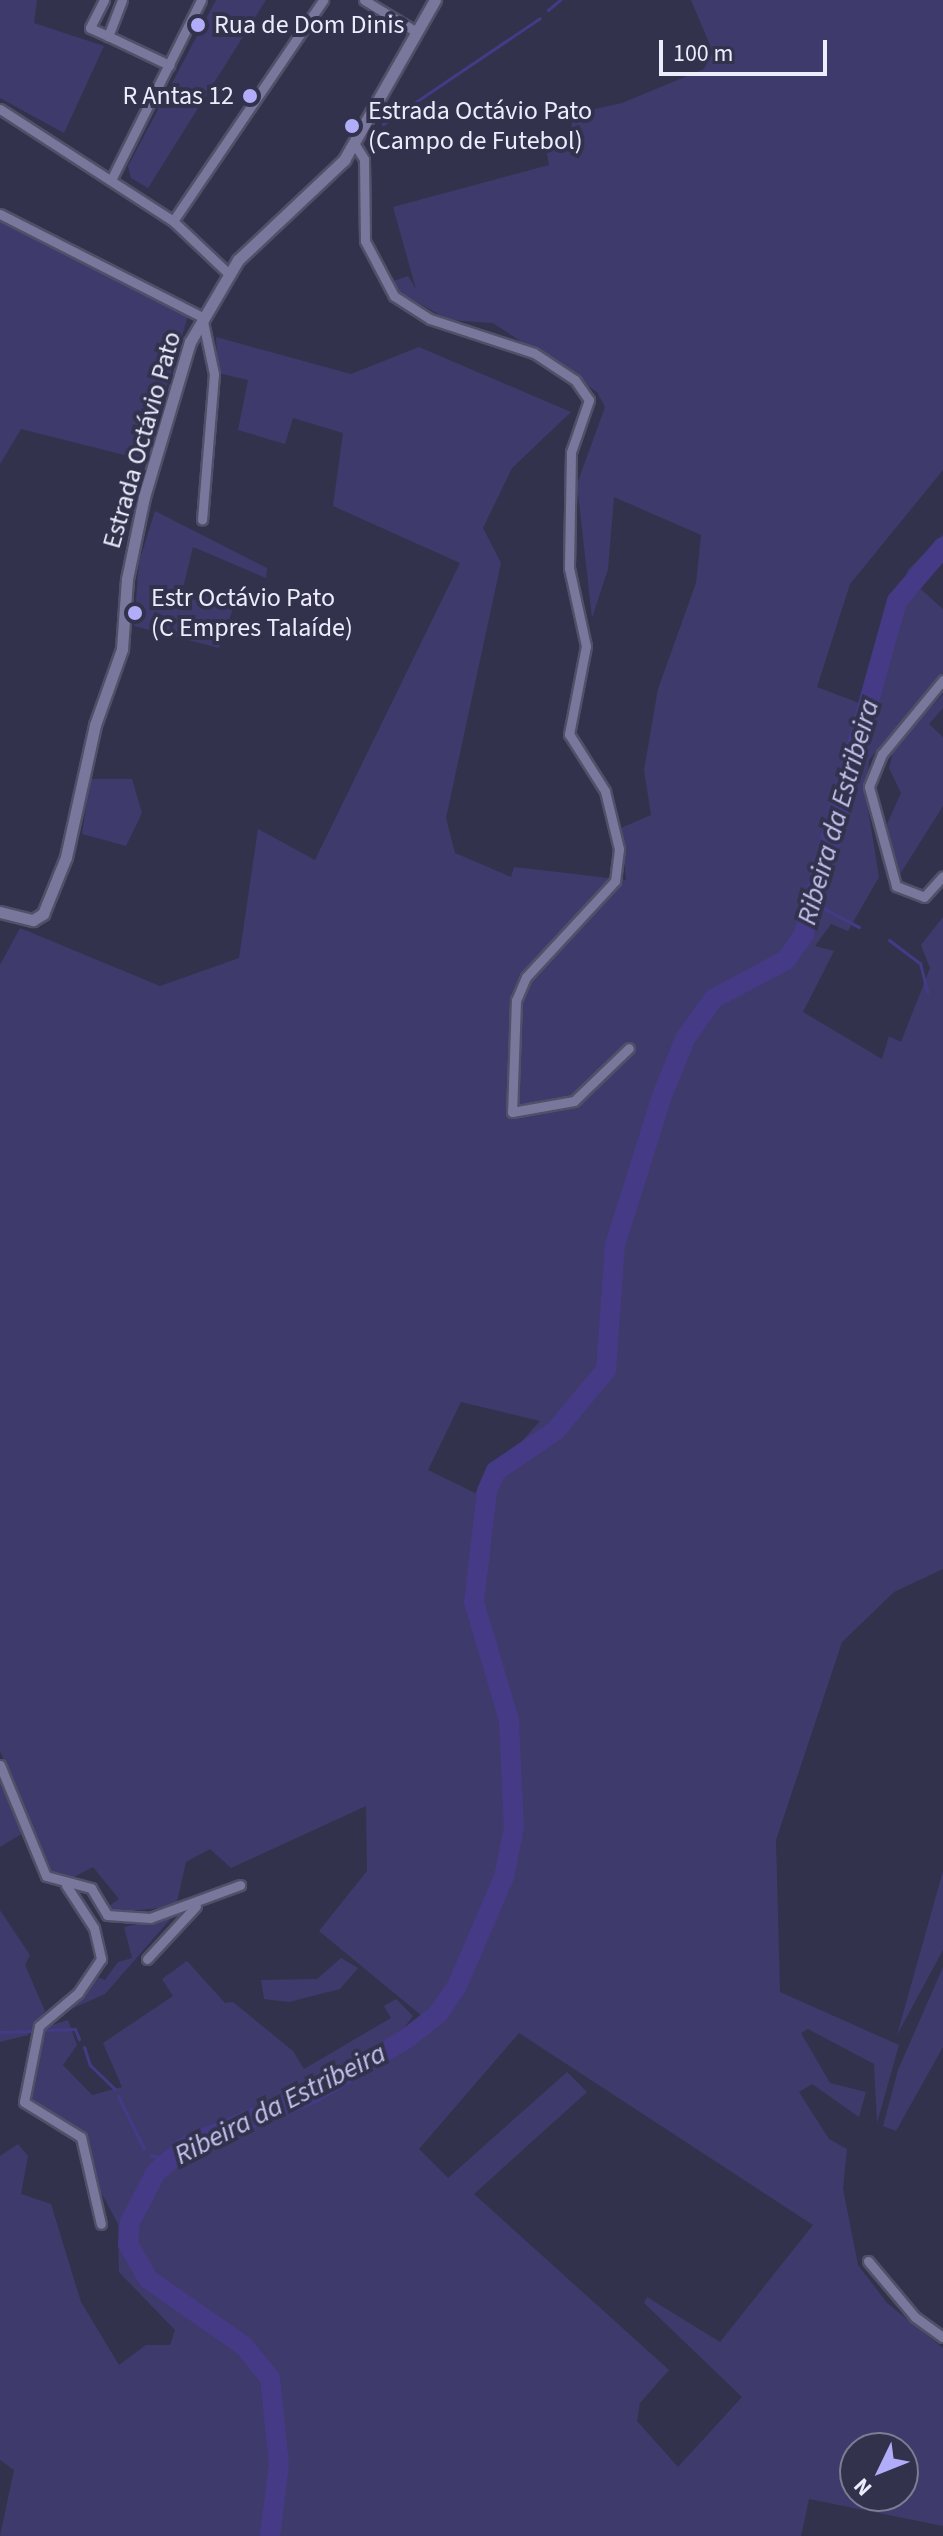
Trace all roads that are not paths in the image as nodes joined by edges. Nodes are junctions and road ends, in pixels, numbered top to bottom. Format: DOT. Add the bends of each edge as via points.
graph roads {
  1 [pos="104,0"];
  2 [pos="122,0"];
  3 [pos="201,0"];
  4 [pos="323,0"];
  5 [pos="364,0"];
  6 [pos="435,0"];
  7 [pos="415,31"];
  8 [pos="108,36"];
  9 [pos="169,65"];
  10 [pos="0,109"];
  11 [pos="354,143"];
  12 [pos="112,178"];
  13 [pos="0,214"];
  14 [pos="173,221"];
  15 [pos="229,274"];
  16 [pos="202,317"];
  17 [pos="202,520"];
  18 [pos="943,680"];
  19 [pos="943,876"];
  20 [pos="0,912"];
  21 [pos="629,1048"];
  22 [pos="0,1765"];
  23 [pos="66,1885"];
  24 [pos="240,1885"];
  25 [pos="196,1906"];
  26 [pos="147,1959"];
  27 [pos="101,2224"];
  28 [pos="868,2261"];
  29 [pos="943,2337"];
  1 -- 8 [label="street" via="90,28"];
  2 -- 8 [label="street"];
  3 -- 9 [label="street"];
  4 -- 14 [label="street"];
  5 -- 7 [label="street"];
  6 -- 7 [label="street, Estrada Octávio Pato"];
  7 -- 11 [label="street, Estrada Octávio Pato"];
  8 -- 9 [label="street"];
  9 -- 12 [label="street"];
  10 -- 12 [label="street"];
  11 -- 15 [label="street, Estrada Octávio Pato" via="335,171"];
  11 -- 21 [label="street" via="364,159 365,241 394,296 430,319 534,353 575,380 589,400 571,452 569,568 586,646 569,734 605,791 619,849 615,881 526,977 516,1000 512,1112 566,1105"];
  12 -- 14 [label="street"];
  13 -- 16 [label="street"];
  14 -- 15 [label="street"];
  15 -- 16 [label="street, Estrada Octávio Pato"];
  16 -- 17 [label="street" via="214,374"];
  16 -- 20 [label="street, Estrada Octávio Pato" via="144,497 127,579 122,649 95,725 53,894 33,920"];
  18 -- 19 [label="street" via="882,754 869,787 896,886 924,897"];
  22 -- 23 [label="street" via="46,1876"];
  23 -- 25 [label="street" via="91,1888 107,1915 123,1920"];
  23 -- 27 [label="street" via="94,1928 101,1959 78,1993 39,2026 24,2102 81,2137"];
  24 -- 25 [label="street"];
  25 -- 26 [label="street"];
  28 -- 29 [label="street" via="915,2317"];
}
